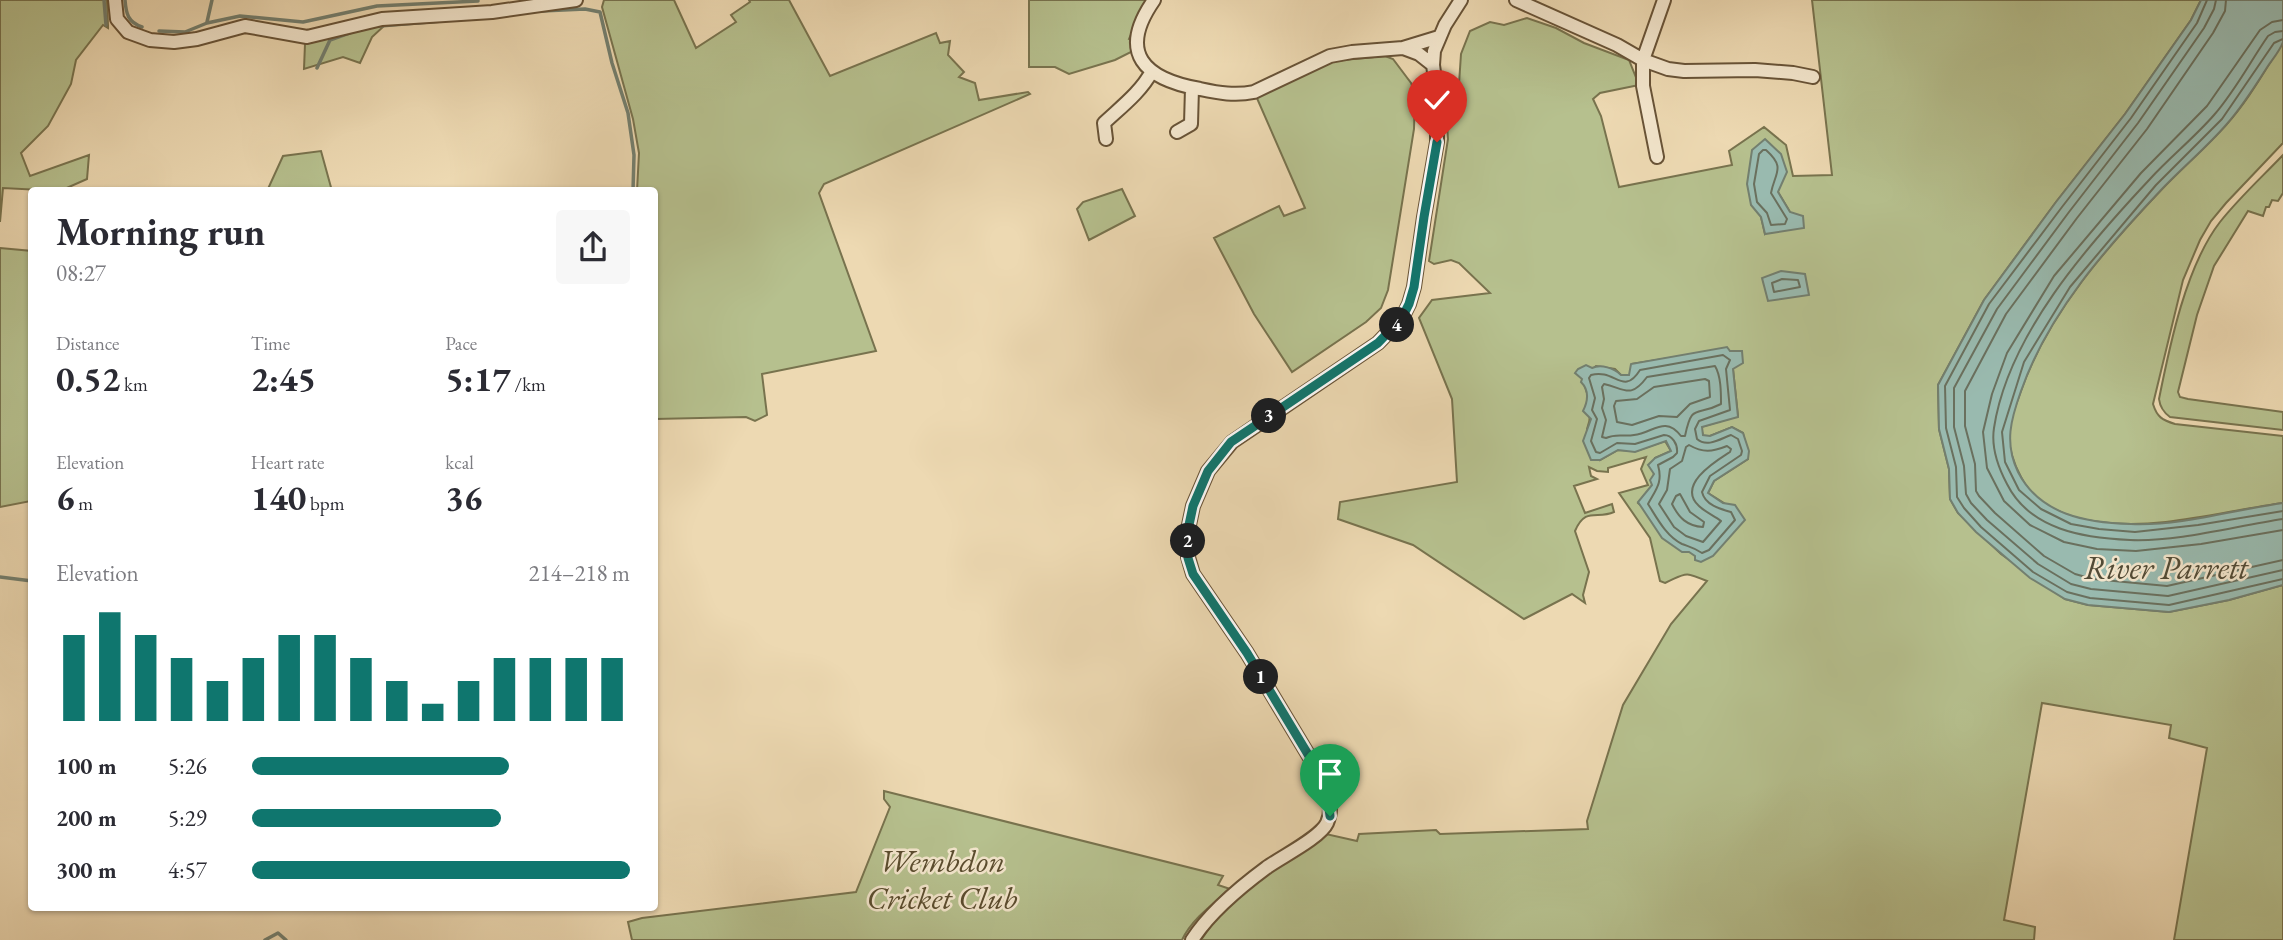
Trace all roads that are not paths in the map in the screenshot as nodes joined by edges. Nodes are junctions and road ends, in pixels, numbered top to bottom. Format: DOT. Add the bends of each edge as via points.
graph roads {
  1 [pos="115,0"];
  2 [pos="576,0"];
  3 [pos="1154,0"];
  4 [pos="1461,0"];
  5 [pos="1516,0"];
  6 [pos="1664,0"];
  7 [pos="1536,4"];
  8 [pos="1439,37"];
  9 [pos="1403,48"];
  10 [pos="1643,60"];
  11 [pos="1433,65"];
  12 [pos="1152,71"];
  13 [pos="1813,77"];
  14 [pos="1192,88"];
  15 [pos="1177,132"];
  16 [pos="1106,139"];
  17 [pos="1657,157"];
  18 [pos="1192,940"];
  1 -- 2 [label="street" via="117,19 128,32 174,42 245,26 307,37 382,19"];
  3 -- 12 [label="street" via="1136,42 1141,59"];
  4 -- 8 [label="street"];
  5 -- 7 [label="street"];
  6 -- 10 [label="street"];
  7 -- 10 [label="street"];
  8 -- 9 [label="street"];
  8 -- 11 [label="street"];
  9 -- 11 [label="street"];
  9 -- 14 [label="street" via="1330,56 1254,92"];
  10 -- 13 [label="street" via="1684,71 1755,70"];
  10 -- 17 [label="street" via="1643,86"];
  11 -- 18 [label="street" via="1437,142 1414,287 1402,318 1378,343 1231,442 1208,471 1193,506 1188,545 1193,574 1318,771 1330,809 1319,834 1238,890"];
  12 -- 14 [label="street"];
  12 -- 16 [label="street" via="1104,123"];
  14 -- 15 [label="street" via="1191,124"];
}
